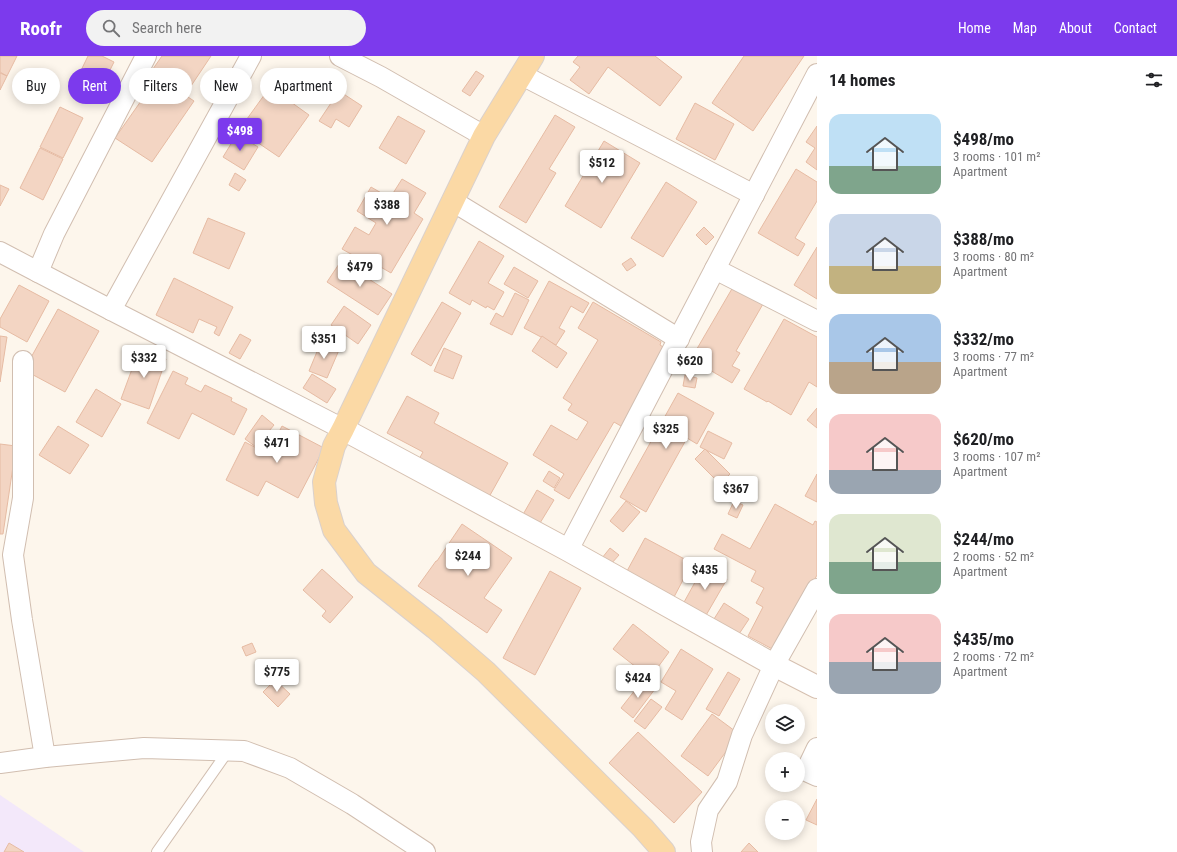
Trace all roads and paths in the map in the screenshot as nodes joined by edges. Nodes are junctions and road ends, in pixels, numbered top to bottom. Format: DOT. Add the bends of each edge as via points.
graph roads {
  1 [pos="146,56"];
  2 [pos="251,56"];
  3 [pos="340,56"];
  4 [pos="533,56"];
  5 [pos="817,74"];
  6 [pos="522,75"];
  7 [pos="484,136"];
  8 [pos="754,195"];
  9 [pos="454,202"];
  10 [pos="0,252"];
  11 [pos="715,269"];
  12 [pos="38,272"];
  13 [pos="111,310"];
  14 [pos="817,320"];
  15 [pos="679,339"];
  16 [pos="22,361"];
  17 [pos="343,429"];
  18 [pos="568,550"];
  19 [pos="817,589"];
  20 [pos="774,665"];
  21 [pos="817,687"];
  22 [pos="817,748"];
  23 [pos="228,751"];
  24 [pos="45,757"];
  25 [pos="0,763"];
  26 [pos="817,776"];
  27 [pos="157,852"];
  28 [pos="425,852"];
  29 [pos="664,852"];
  30 [pos="702,852"];
  1 -- 12 [label="street" via="54,234"];
  2 -- 13 [label="street"];
  3 -- 7 [label="street"];
  4 -- 6 [label="main road"];
  5 -- 8 [label="street"];
  6 -- 7 [label="main road"];
  6 -- 8 [label="street"];
  7 -- 9 [label="main road"];
  8 -- 11 [label="street"];
  9 -- 15 [label="street"];
  9 -- 17 [label="main road"];
  10 -- 12 [label="street"];
  11 -- 14 [label="street"];
  11 -- 15 [label="street"];
  12 -- 13 [label="street"];
  13 -- 17 [label="street"];
  15 -- 18 [label="street"];
  16 -- 24 [label="street" via="23,498 13,555"];
  17 -- 18 [label="main road"];
  17 -- 29 [label="main road" via="334,446 324,482 326,503 334,530 366,573 486,672"];
  18 -- 20 [label="main road"];
  19 -- 20 [label="street"];
  20 -- 21 [label="main road"];
  20 -- 30 [label="street" via="742,735 726,782 708,810 701,842"];
  22 -- 26 [label="street" via="806,771"];
  23 -- 24 [label="street" via="144,748"];
  23 -- 27 [label="lane"];
  23 -- 28 [label="street" via="244,751 290,768 352,804"];
  24 -- 25 [label="street"];
}
